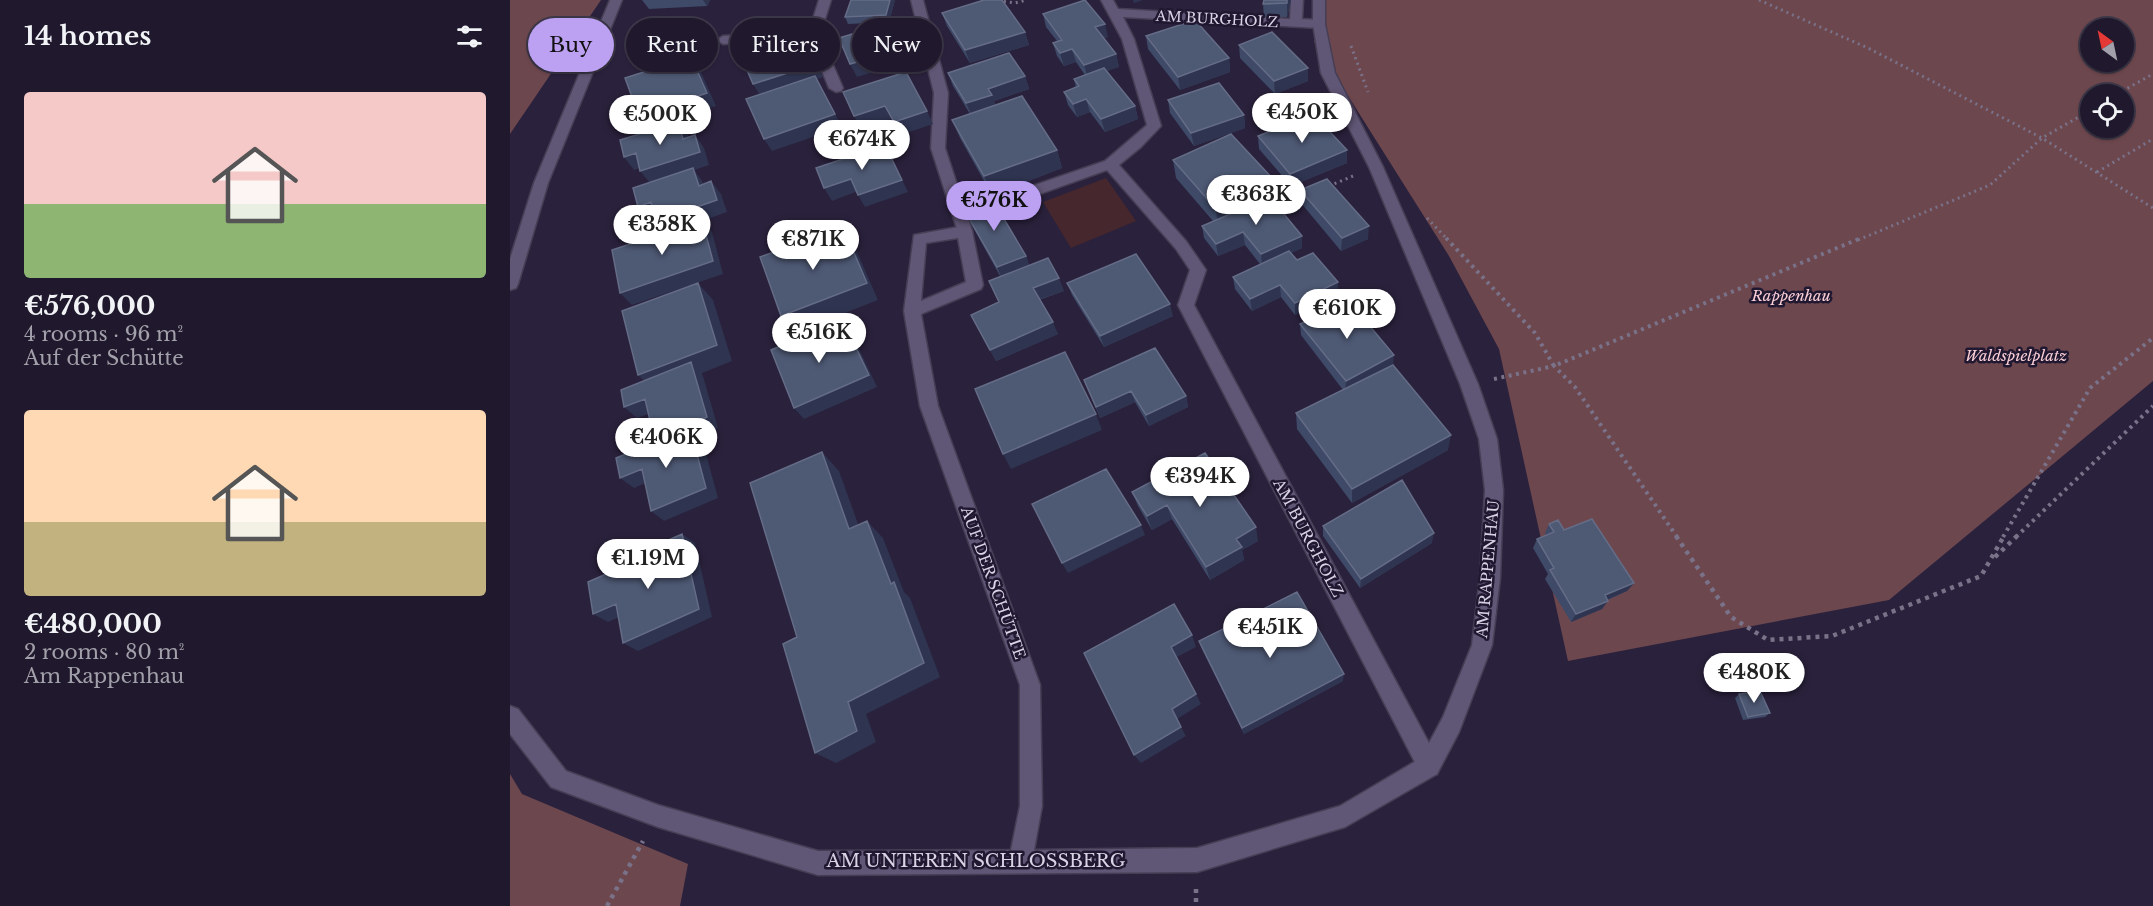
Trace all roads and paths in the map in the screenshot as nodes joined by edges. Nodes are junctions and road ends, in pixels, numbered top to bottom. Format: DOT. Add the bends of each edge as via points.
graph roads {
  1 [pos="616,0"];
  2 [pos="825,0"];
  3 [pos="917,0"];
  4 [pos="992,0"];
  5 [pos="1027,0"];
  6 [pos="1297,0"];
  7 [pos="1318,0"];
  8 [pos="1759,0"];
  9 [pos="1111,6"];
  10 [pos="819,18"];
  11 [pos="1296,23"];
  12 [pos="1319,24"];
  13 [pos="723,40"];
  14 [pos="730,40"];
  15 [pos="1349,41"];
  16 [pos="829,72"];
  17 [pos="2153,74"];
  18 [pos="2134,85"];
  19 [pos="836,88"];
  20 [pos="1372,100"];
  21 [pos="2080,116"];
  22 [pos="2042,138"];
  23 [pos="2153,139"];
  24 [pos="1110,164"];
  25 [pos="1376,167"];
  26 [pos="2097,172"];
  27 [pos="1322,189"];
  28 [pos="1311,193"];
  29 [pos="2153,208"];
  30 [pos="1268,210"];
  31 [pos="1421,212"];
  32 [pos="962,224"];
  33 [pos="510,284"];
  34 [pos="912,311"];
  35 [pos="2153,338"];
  36 [pos="1554,366"];
  37 [pos="1469,384"];
  38 [pos="2153,406"];
  39 [pos="1990,562"];
  40 [pos="510,717"];
  41 [pos="1429,766"];
  42 [pos="658,816"];
  43 [pos="1021,860"];
  44 [pos="607,906"];
  1 -- 33 [label="street" via="541,183"];
  2 -- 10 [label="street"];
  3 -- 32 [label="street" via="941,93 938,148"];
  4 -- 5 [label="path"];
  6 -- 11 [label="street"];
  7 -- 12 [label="street, AM RAPPENHAU"];
  8 -- 22 [label="path" via="1868,48"];
  9 -- 11 [label="street, AM BURGHOLZ"];
  9 -- 24 [label="street, AM BURGHOLZ" via="1128,39 1154,126"];
  11 -- 12 [label="street, AM BURGHOLZ"];
  12 -- 25 [label="street, AM RAPPENHAU" via="1328,73"];
  13 -- 14 [label="street"];
  15 -- 20 [label="path"];
  16 -- 19 [label="street"];
  17 -- 18 [label="path"];
  21 -- 22 [label="path"];
  22 -- 26 [label="path"];
  22 -- 36 [label="path" via="1990,185"];
  23 -- 26 [label="path"];
  24 -- 32 [label="street"];
  24 -- 41 [label="street, AM BURGHOLZ" via="1198,270 1186,305"];
  25 -- 27 [label="path"];
  25 -- 37 [label="street, AM RAPPENHAU"];
  26 -- 29 [label="path"];
  28 -- 30 [label="path"];
  31 -- 36 [label="path" via="1535,333"];
  32 -- 34 [label="street, AUF DER SCHÜTTE" via="919,239"];
  32 -- 34 [label="street" via="975,285"];
  34 -- 43 [label="street, AUF DER SCHÜTTE" via="929,406 1030,685 1031,806"];
  35 -- 39 [label="path" via="2090,388"];
  36 -- 37 [label="path"];
  36 -- 39 [label="path" via="1575,387 1731,617 1768,640 1832,636 1981,576"];
  37 -- 41 [label="street, AM RAPPENHAU" via="1488,439 1494,490 1490,578 1482,645 1451,724"];
  38 -- 39 [label="path"];
  40 -- 42 [label="street, AM UNTEREN SCHLOSSBERG" via="559,779"];
  41 -- 43 [label="street, AM UNTEREN SCHLOSSBERG" via="1345,816 1197,860"];
  42 -- 43 [label="street, AM UNTEREN SCHLOSSBERG" via="818,863"];
  42 -- 44 [label="path"];
}
